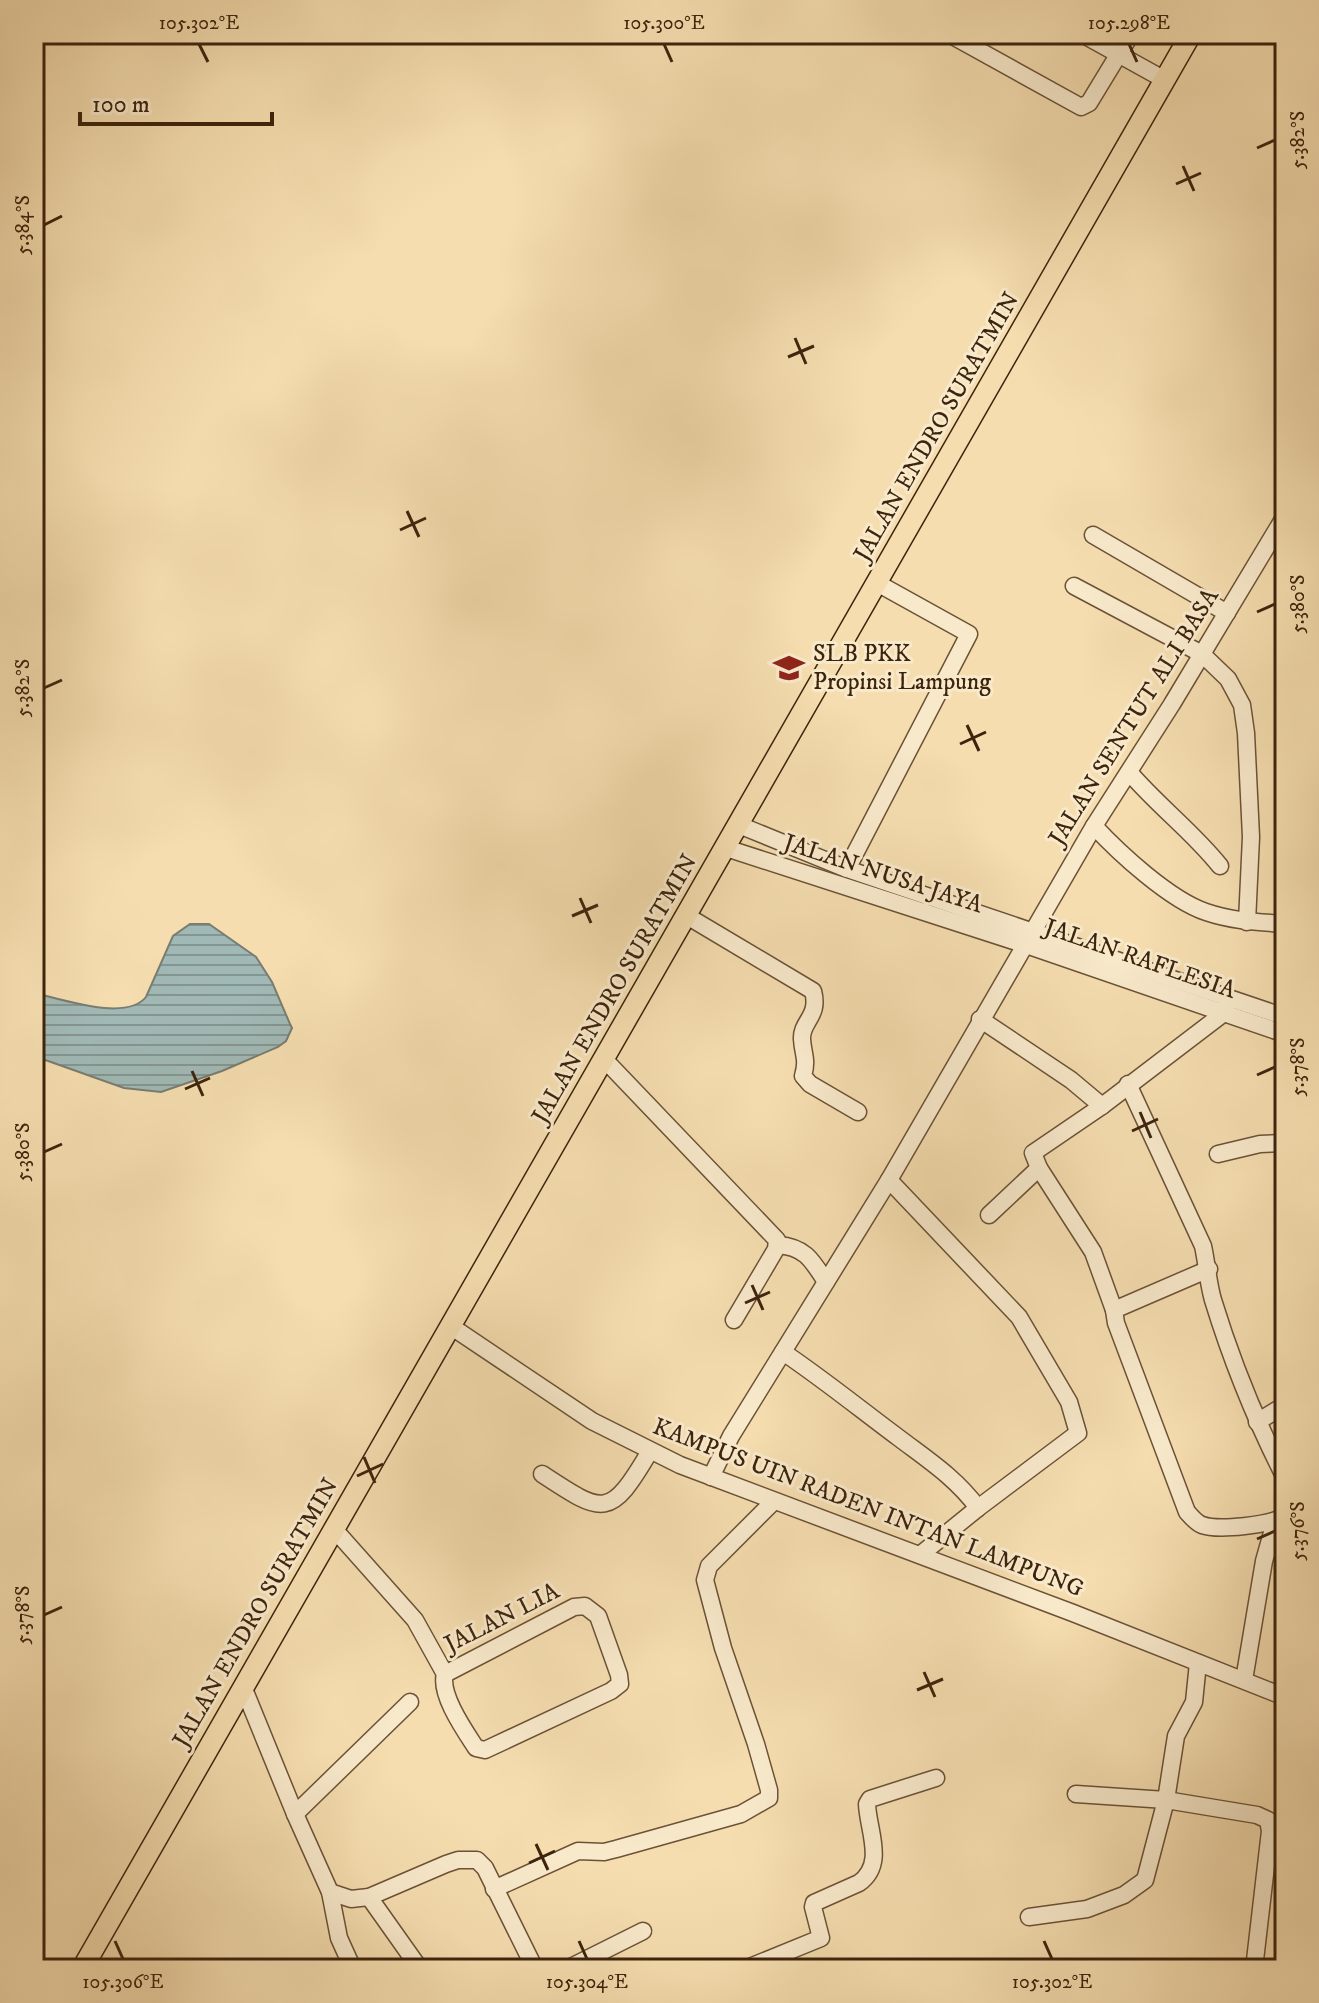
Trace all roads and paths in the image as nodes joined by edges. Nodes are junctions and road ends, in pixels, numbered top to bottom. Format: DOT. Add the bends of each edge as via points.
graph roads {
  1 [pos="949,34"];
  2 [pos="1082,34"];
  3 [pos="1131,34"];
  4 [pos="1191,34"];
  5 [pos="1120,55"];
  6 [pos="1165,80"];
  7 [pos="1285,516"];
  8 [pos="1093,535"];
  9 [pos="877,583"];
  10 [pos="1074,586"];
  11 [pos="1227,613"];
  12 [pos="1202,654"];
  13 [pos="1129,772"];
  14 [pos="739,825"];
  15 [pos="1094,826"];
  16 [pos="726,848"];
  17 [pos="1220,866"];
  18 [pos="847,869"];
  19 [pos="687,916"];
  20 [pos="1247,922"];
  21 [pos="1285,924"];
  22 [pos="1029,938"];
  23 [pos="1226,1006"];
  24 [pos="1285,1017"];
  25 [pos="980,1019"];
  26 [pos="1285,1034"];
  27 [pos="605,1060"];
  28 [pos="1128,1084"];
  29 [pos="1102,1106"];
  30 [pos="858,1112"];
  31 [pos="1285,1143"];
  32 [pos="1218,1154"];
  33 [pos="1039,1168"];
  34 [pos="889,1180"];
  35 [pos="989,1215"];
  36 [pos="778,1245"];
  37 [pos="1209,1269"];
  38 [pos="826,1282"];
  39 [pos="1114,1310"];
  40 [pos="734,1320"];
  41 [pos="452,1327"];
  42 [pos="783,1352"];
  43 [pos="1285,1405"];
  44 [pos="1257,1422"];
  45 [pos="650,1451"];
  46 [pos="542,1474"];
  47 [pos="711,1477"];
  48 [pos="1285,1478"];
  49 [pos="774,1501"];
  50 [pos="978,1508"];
  51 [pos="1282,1518"];
  52 [pos="334,1529"];
  53 [pos="920,1555"];
  54 [pos="1198,1663"];
  55 [pos="445,1674"];
  56 [pos="1244,1680"];
  57 [pos="244,1689"];
  58 [pos="1285,1697"];
  59 [pos="410,1702"];
  60 [pos="936,1778"];
  61 [pos="1076,1794"];
  62 [pos="1166,1800"];
  63 [pos="295,1814"];
  64 [pos="494,1889"];
  65 [pos="330,1892"];
  66 [pos="369,1897"];
  67 [pos="1029,1917"];
  68 [pos="643,1931"];
  69 [pos="347,1968"];
  70 [pos="82,1969"];
  71 [pos="420,1969"];
  72 [pos="535,1969"];
  73 [pos="567,1969"];
  74 [pos="745,1969"];
  75 [pos="1254,1969"];
  1 -- 5 [label="street" via="1079,107 1089,103"];
  2 -- 5 [label="street"];
  3 -- 5 [label="street"];
  4 -- 6 [label="main road, JALAN ENDRO SURATMIN"];
  5 -- 6 [label="street"];
  6 -- 9 [label="main road, JALAN ENDRO SURATMIN"];
  7 -- 11 [label="street, JALAN SENTUT ALI BASA"];
  8 -- 11 [label="street"];
  9 -- 14 [label="main road, JALAN ENDRO SURATMIN"];
  9 -- 18 [label="street" via="969,634"];
  10 -- 12 [label="street"];
  11 -- 12 [label="street, JALAN SENTUT ALI BASA"];
  12 -- 13 [label="street, JALAN SENTUT ALI BASA"];
  12 -- 20 [label="street" via="1228,679 1242,705 1251,837"];
  13 -- 15 [label="street, JALAN SENTUT ALI BASA"];
  13 -- 17 [label="street"];
  14 -- 16 [label="main road, JALAN ENDRO SURATMIN"];
  14 -- 18 [label="street, JALAN NUSA JAYA"];
  15 -- 20 [label="street" via="1184,902"];
  15 -- 22 [label="street, JALAN SENTUT ALI BASA"];
  16 -- 19 [label="main road, JALAN ENDRO SURATMIN"];
  16 -- 22 [label="street, JALAN NUSA JAYA"];
  18 -- 22 [label="street, JALAN NUSA JAYA"];
  19 -- 27 [label="main road, JALAN ENDRO SURATMIN"];
  19 -- 30 [label="street" via="813,991 816,1004 801,1036 808,1061 803,1076"];
  20 -- 21 [label="street"];
  22 -- 23 [label="street, JALAN RAFLESIA"];
  22 -- 25 [label="street, JALAN SENTUT ALI BASA"];
  23 -- 24 [label="street, JALAN RAFLESIA"];
  23 -- 26 [label="street, JALAN RAFLESIA"];
  23 -- 28 [label="street"];
  25 -- 29 [label="street"];
  25 -- 34 [label="street, JALAN SENTUT ALI BASA"];
  27 -- 36 [label="street"];
  27 -- 41 [label="main road, JALAN ENDRO SURATMIN"];
  28 -- 29 [label="street"];
  28 -- 37 [label="street"];
  29 -- 33 [label="street" via="1033,1153"];
  31 -- 32 [label="street"];
  33 -- 35 [label="street"];
  33 -- 39 [label="street" via="1093,1252"];
  34 -- 38 [label="street, JALAN SENTUT ALI BASA"];
  34 -- 50 [label="street" via="1019,1317 1077,1425 1078,1433"];
  36 -- 38 [label="street" via="802,1250"];
  36 -- 40 [label="street"];
  37 -- 39 [label="street"];
  37 -- 44 [label="street" via="1211,1296"];
  38 -- 42 [label="street, JALAN SENTUT ALI BASA"];
  39 -- 51 [label="street" via="1187,1512 1204,1526 1216,1527"];
  41 -- 45 [label="street, KAMPUS UIN RADEN INTAN LAMPUNG" via="592,1421"];
  41 -- 52 [label="main road, JALAN ENDRO SURATMIN"];
  42 -- 47 [label="street, JALAN SENTUT ALI BASA"];
  42 -- 50 [label="street" via="946,1473"];
  43 -- 44 [label="street"];
  44 -- 48 [label="street"];
  45 -- 46 [label="street" via="629,1486 604,1504 587,1503"];
  45 -- 47 [label="street, KAMPUS UIN RADEN INTAN LAMPUNG"];
  47 -- 49 [label="street, KAMPUS UIN RADEN INTAN LAMPUNG"];
  49 -- 53 [label="street, KAMPUS UIN RADEN INTAN LAMPUNG"];
  49 -- 64 [label="street" via="709,1566 705,1580 769,1798 741,1814 616,1849 578,1851"];
  50 -- 53 [label="street"];
  51 -- 56 [label="street" via="1264,1561"];
  52 -- 55 [label="street, JALAN LIA" via="415,1620"];
  52 -- 57 [label="main road, JALAN ENDRO SURATMIN"];
  53 -- 54 [label="street, KAMPUS UIN RADEN INTAN LAMPUNG"];
  54 -- 56 [label="street, KAMPUS UIN RADEN INTAN LAMPUNG"];
  54 -- 62 [label="street" via="1192,1708 1176,1736"];
  55 -- 55 [label="street, JALAN LIA" via="585,1606 598,1616 620,1684 480,1750 445,1692"];
  56 -- 58 [label="street, KAMPUS UIN RADEN INTAN LAMPUNG"];
  57 -- 63 [label="street"];
  57 -- 70 [label="main road, JALAN ENDRO SURATMIN"];
  59 -- 63 [label="street"];
  60 -- 74 [label="street" via="870,1799 872,1871 859,1883 814,1903 821,1938"];
  61 -- 62 [label="street"];
  62 -- 67 [label="street" via="1149,1869 1136,1888 1087,1909"];
  62 -- 75 [label="street" via="1268,1820"];
  63 -- 65 [label="street"];
  64 -- 66 [label="street" via="482,1863 470,1859"];
  64 -- 72 [label="street"];
  65 -- 66 [label="street" via="351,1899"];
  65 -- 69 [label="street"];
  66 -- 71 [label="street"];
  68 -- 73 [label="street"];
}
